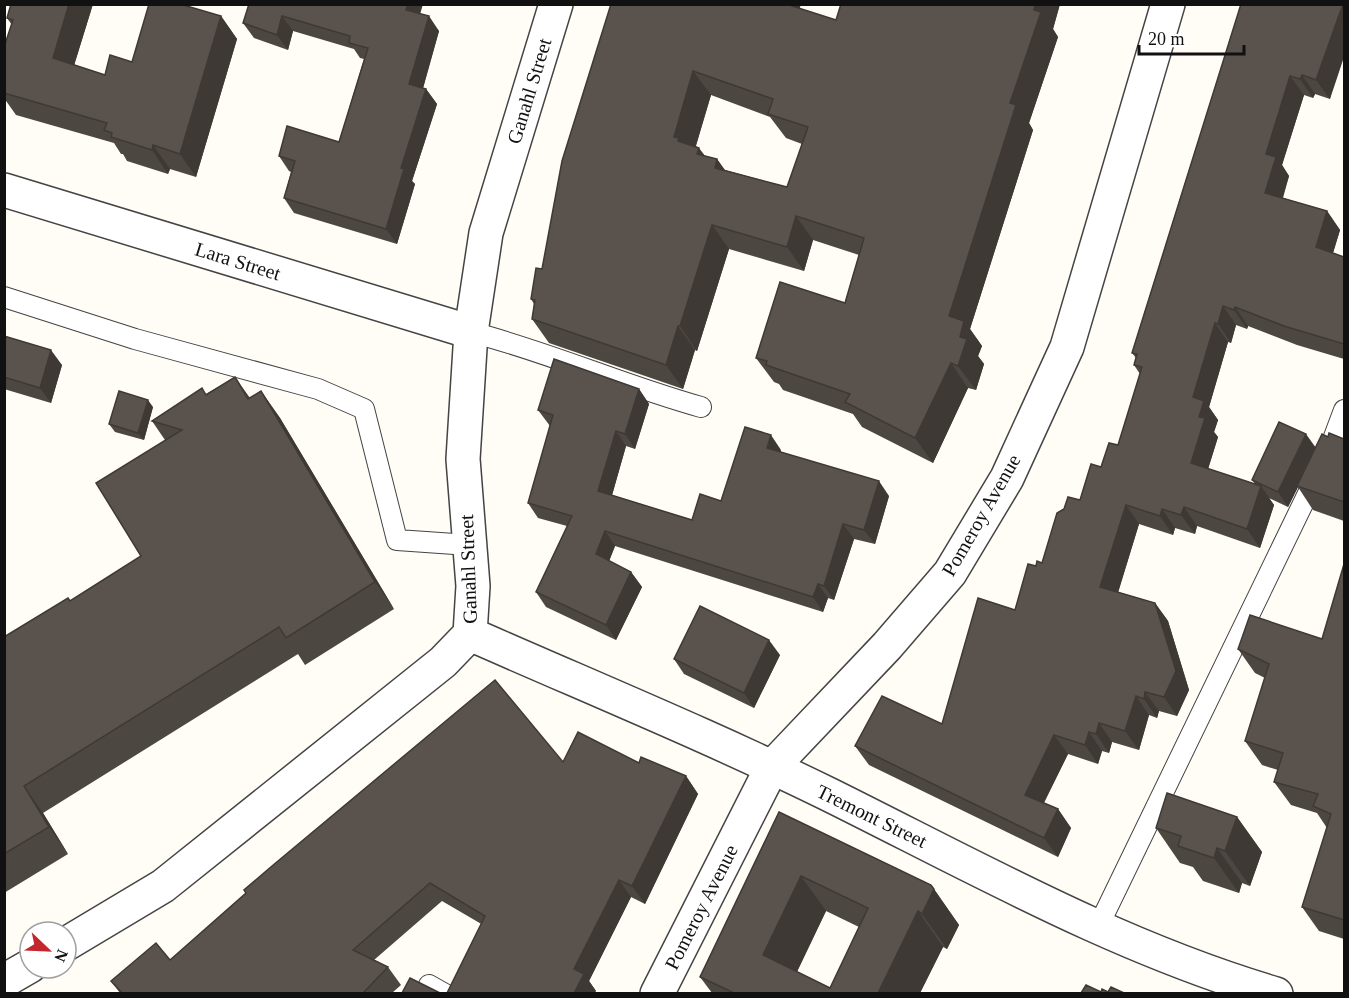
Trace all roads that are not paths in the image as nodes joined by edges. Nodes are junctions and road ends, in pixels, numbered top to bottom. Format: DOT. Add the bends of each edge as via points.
graph roads {
  1 [pos="556,4"];
  2 [pos="1168,4"];
  3 [pos="4,190"];
  4 [pos="4,297"];
  5 [pos="471,332"];
  6 [pos="700,406"];
  7 [pos="1344,410"];
  8 [pos="469,545"];
  9 [pos="470,634"];
  10 [pos="772,767"];
  11 [pos="1098,927"];
  12 [pos="78,937"];
  13 [pos="18,973"];
  14 [pos="4,981"];
  15 [pos="13,993"];
  16 [pos="657,993"];
  17 [pos="1275,993"];
  1 -- 5 [label="street, Ganahl Street" via="486,233"];
  2 -- 10 [label="street, Pomeroy Avenue" via="1066,347 1006,478 950,573"];
  3 -- 5 [label="street, Lara Street"];
  4 -- 8 [label="lane" via="135,339 318,388 364,409 397,540"];
  5 -- 6 [label="lane" via="520,344 605,373 642,391"];
  5 -- 8 [label="street, Ganahl Street" via="462,459"];
  7 -- 11 [label="lane" via="1329,450"];
  8 -- 9 [label="street, Ganahl Street" via="473,586"];
  9 -- 10 [label="street, Tremont Street"];
  9 -- 12 [label="street, Ganahl Street" via="443,662 163,886"];
  10 -- 11 [label="street, Tremont Street"];
  10 -- 16 [label="street, Pomeroy Avenue"];
  11 -- 17 [label="street, Tremont Street" via="1233,981"];
  13 -- 14 [label="street"];
  14 -- 15 [label="lane"];
}
